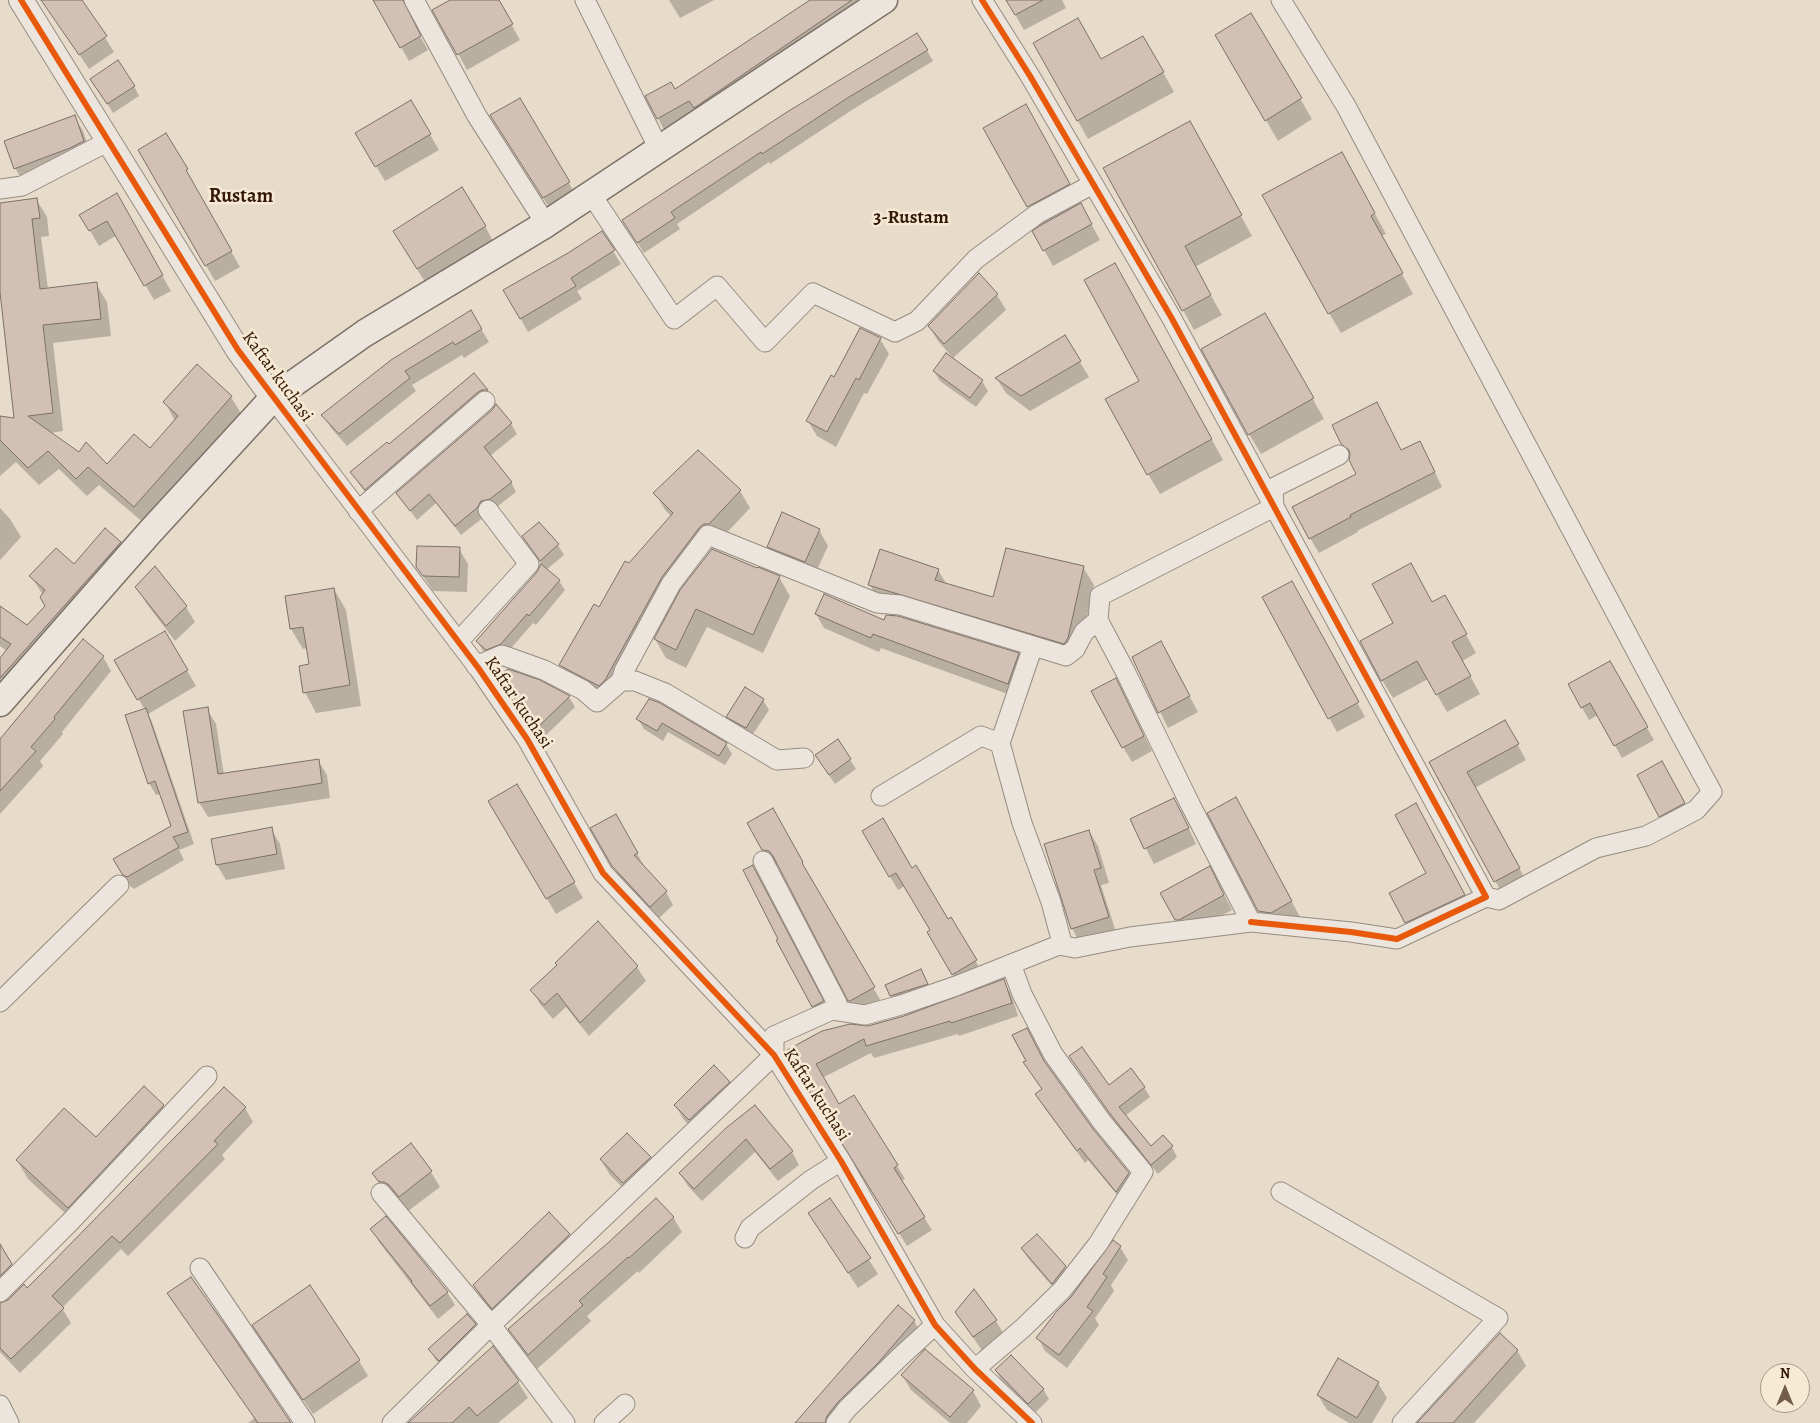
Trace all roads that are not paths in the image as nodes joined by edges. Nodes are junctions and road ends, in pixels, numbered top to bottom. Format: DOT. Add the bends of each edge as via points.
graph roads {
  1 [pos="22,0"];
  2 [pos="414,0"];
  3 [pos="585,0"];
  4 [pos="884,0"];
  5 [pos="982,0"];
  6 [pos="1281,0"];
  7 [pos="109,141"];
  8 [pos="659,149"];
  9 [pos="1093,184"];
  10 [pos="0,189"];
  11 [pos="591,194"];
  12 [pos="546,224"];
  13 [pos="273,398"];
  14 [pos="485,401"];
  15 [pos="1339,455"];
  16 [pos="1274,507"];
  17 [pos="488,510"];
  18 [pos="358,511"];
  19 [pos="1098,620"];
  20 [pos="458,642"];
  21 [pos="1033,646"];
  22 [pos="476,666"];
  23 [pos="621,681"];
  24 [pos="0,703"];
  25 [pos="1000,743"];
  26 [pos="804,758"];
  27 [pos="881,796"];
  28 [pos="762,861"];
  29 [pos="119,885"];
  30 [pos="1486,897"];
  31 [pos="1251,922"];
  32 [pos="1059,945"];
  33 [pos="1011,964"];
  34 [pos="0,1002"];
  35 [pos="832,1010"];
  36 [pos="774,1055"];
  37 [pos="207,1076"];
  38 [pos="841,1161"];
  39 [pos="1281,1192"];
  40 [pos="381,1193"];
  41 [pos="745,1238"];
  42 [pos="200,1268"];
  43 [pos="0,1292"];
  44 [pos="491,1325"];
  45 [pos="935,1325"];
  46 [pos="975,1368"];
  47 [pos="625,1404"];
  48 [pos="0,1405"];
  49 [pos="9,1423"];
  50 [pos="305,1423"];
  51 [pos="392,1423"];
  52 [pos="565,1423"];
  53 [pos="604,1423"];
  54 [pos="836,1423"];
  55 [pos="1032,1423"];
  56 [pos="1402,1423"];
  1 -- 7 [label="street, Kaftar kuchasi"];
  2 -- 12 [label="street" via="477,116"];
  3 -- 8 [label="street"];
  4 -- 8 [label="main road"];
  5 -- 9 [label="street"];
  6 -- 30 [label="street" via="1346,106 1712,792 1696,810 1646,836 1596,848 1499,900"];
  7 -- 10 [label="street" via="22,186"];
  7 -- 13 [label="street, Kaftar kuchasi" via="238,350"];
  8 -- 11 [label="main road"];
  9 -- 11 [label="street" via="1037,214 976,259 917,321 895,332 813,292 765,342 717,286 674,319"];
  9 -- 16 [label="street"];
  11 -- 12 [label="main road"];
  12 -- 13 [label="main road" via="365,333"];
  13 -- 18 [label="street, Kaftar kuchasi"];
  13 -- 24 [label="main road"];
  14 -- 18 [label="street"];
  15 -- 16 [label="street" via="1273,488"];
  16 -- 19 [label="street" via="1100,596"];
  16 -- 30 [label="street"];
  17 -- 20 [label="street" via="528,564"];
  18 -- 20 [label="street, Kaftar kuchasi"];
  19 -- 21 [label="street" via="1084,632 1075,650 1066,656"];
  19 -- 31 [label="street"];
  20 -- 22 [label="street, Kaftar kuchasi"];
  21 -- 23 [label="street" via="900,605 877,602 708,535 671,584"];
  21 -- 25 [label="street"];
  22 -- 23 [label="street" via="502,655 544,670 583,690 597,702"];
  22 -- 36 [label="street, Kaftar kuchasi" via="527,739 603,873"];
  23 -- 26 [label="street" via="635,681 665,693 777,760"];
  25 -- 27 [label="street" via="982,736"];
  25 -- 32 [label="street" via="1022,823 1051,902 1061,939"];
  28 -- 35 [label="street" via="837,1003"];
  29 -- 34 [label="street"];
  30 -- 31 [label="street" via="1397,939"];
  31 -- 32 [label="street" via="1130,937 1075,948"];
  32 -- 33 [label="street"];
  33 -- 35 [label="street" via="956,986 865,1015"];
  33 -- 46 [label="street" via="1022,994 1053,1054 1143,1172 1098,1244 1062,1290"];
  35 -- 36 [label="street" via="774,1036"];
  36 -- 38 [label="street, Kaftar kuchasi"];
  36 -- 44 [label="street"];
  37 -- 43 [label="street"];
  38 -- 41 [label="street" via="750,1228"];
  38 -- 45 [label="street, Kaftar kuchasi"];
  39 -- 56 [label="street" via="1498,1318"];
  40 -- 44 [label="street"];
  42 -- 50 [label="street"];
  44 -- 51 [label="street"];
  44 -- 52 [label="street"];
  45 -- 46 [label="street, Kaftar kuchasi"];
  45 -- 54 [label="street"];
  46 -- 55 [label="street, Kaftar kuchasi"];
  47 -- 53 [label="street"];
  48 -- 49 [label="street"];
}
